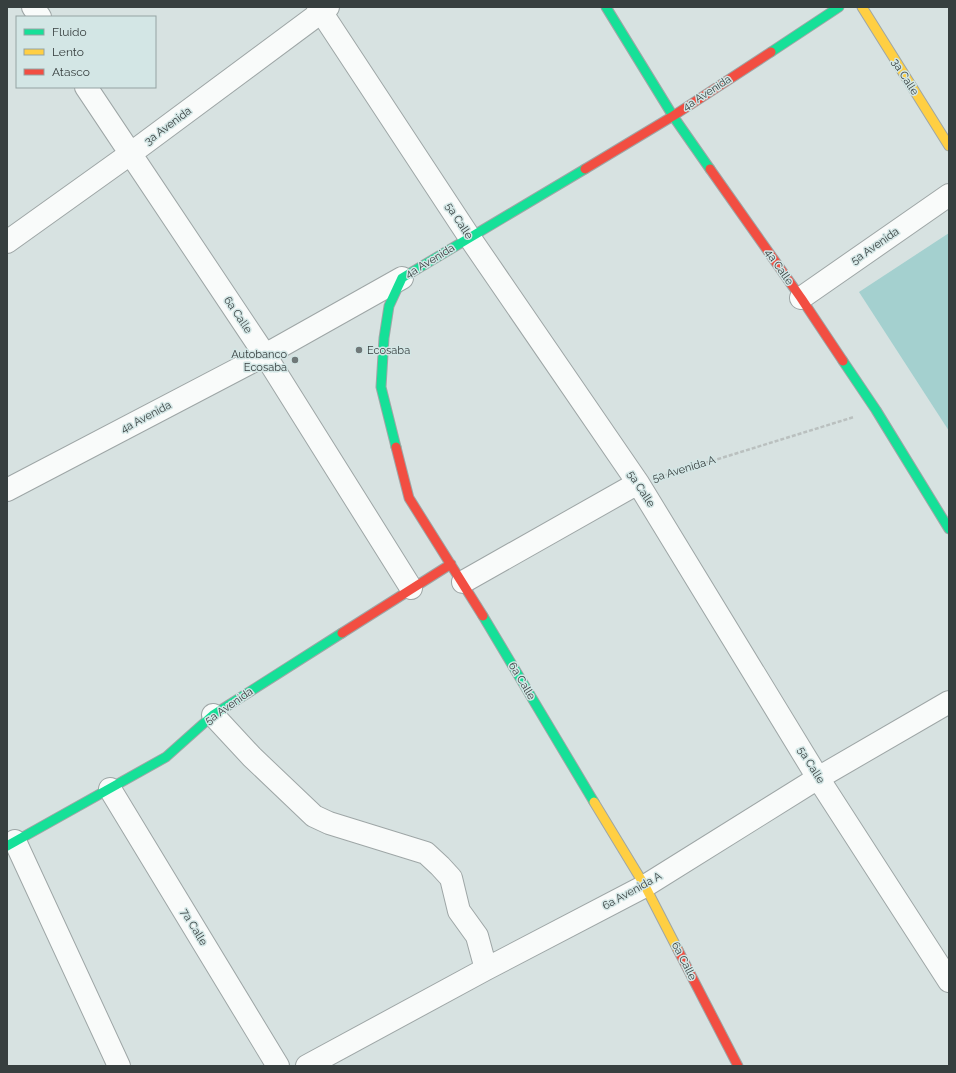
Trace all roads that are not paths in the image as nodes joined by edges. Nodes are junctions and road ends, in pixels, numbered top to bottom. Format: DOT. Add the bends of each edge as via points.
graph roads {
  1 [pos="33,7"];
  2 [pos="606,7"];
  3 [pos="839,7"];
  4 [pos="862,7"];
  5 [pos="323,9"];
  6 [pos="39,16"];
  7 [pos="87,88"];
  8 [pos="673,116"];
  9 [pos="949,146"];
  10 [pos="130,154"];
  11 [pos="949,195"];
  12 [pos="470,238"];
  13 [pos="7,242"];
  14 [pos="402,278"];
  15 [pos="801,298"];
  16 [pos="265,355"];
  17 [pos="638,483"];
  18 [pos="7,490"];
  19 [pos="949,529"];
  20 [pos="451,564"];
  21 [pos="463,582"];
  22 [pos="411,588"];
  23 [pos="949,702"];
  24 [pos="213,715"];
  25 [pos="818,778"];
  26 [pos="110,788"];
  27 [pos="11,844"];
  28 [pos="645,886"];
  29 [pos="486,968"];
  30 [pos="949,981"];
  31 [pos="119,1066"];
  32 [pos="278,1066"];
  33 [pos="307,1066"];
  34 [pos="738,1066"];
  1 -- 6 [label="street"];
  2 -- 8 [label="main road, 4a Calle"];
  3 -- 8 [label="main road, 4a Avenida"];
  4 -- 9 [label="main road, 3a Calle"];
  5 -- 10 [label="street, 3a Avenida"];
  5 -- 12 [label="street, 5a Calle"];
  7 -- 10 [label="street, 6a Calle"];
  8 -- 12 [label="main road, 4a Avenida"];
  8 -- 15 [label="main road, 4a Calle"];
  10 -- 13 [label="street, 3a Avenida"];
  10 -- 16 [label="street, 6a Calle"];
  11 -- 15 [label="street, 5a Avenida"];
  12 -- 14 [label="main road, 4a Avenida"];
  12 -- 17 [label="street, 5a Calle"];
  14 -- 16 [label="street, 4a Avenida"];
  14 -- 20 [label="main road, 6a Calle" via="389,306 381,387 409,498"];
  15 -- 19 [label="main road, 4a Calle" via="876,410"];
  16 -- 18 [label="street, 4a Avenida"];
  16 -- 22 [label="street, 6a Calle"];
  17 -- 21 [label="street, 5a Avenida A"];
  17 -- 25 [label="street, 5a Calle"];
  20 -- 21 [label="main road, 6a Calle"];
  20 -- 22 [label="main road, 5a Avenida"];
  21 -- 28 [label="main road, 6a Calle"];
  22 -- 24 [label="main road, 5a Avenida"];
  23 -- 25 [label="street, 6a Avenida A"];
  24 -- 26 [label="main road, 5a Avenida" via="166,756"];
  24 -- 29 [label="street" via="252,757 314,816 426,853 451,878 459,911 477,936"];
  25 -- 28 [label="street, 6a Avenida A"];
  25 -- 30 [label="street, 5a Calle"];
  26 -- 27 [label="main road, 5a Avenida"];
  26 -- 32 [label="street, 7a Calle"];
  27 -- 31 [label="street"];
  28 -- 29 [label="street, 6a Avenida A"];
  28 -- 34 [label="main road, 6a Calle"];
  29 -- 33 [label="street, 6a Avenida A"];
}
